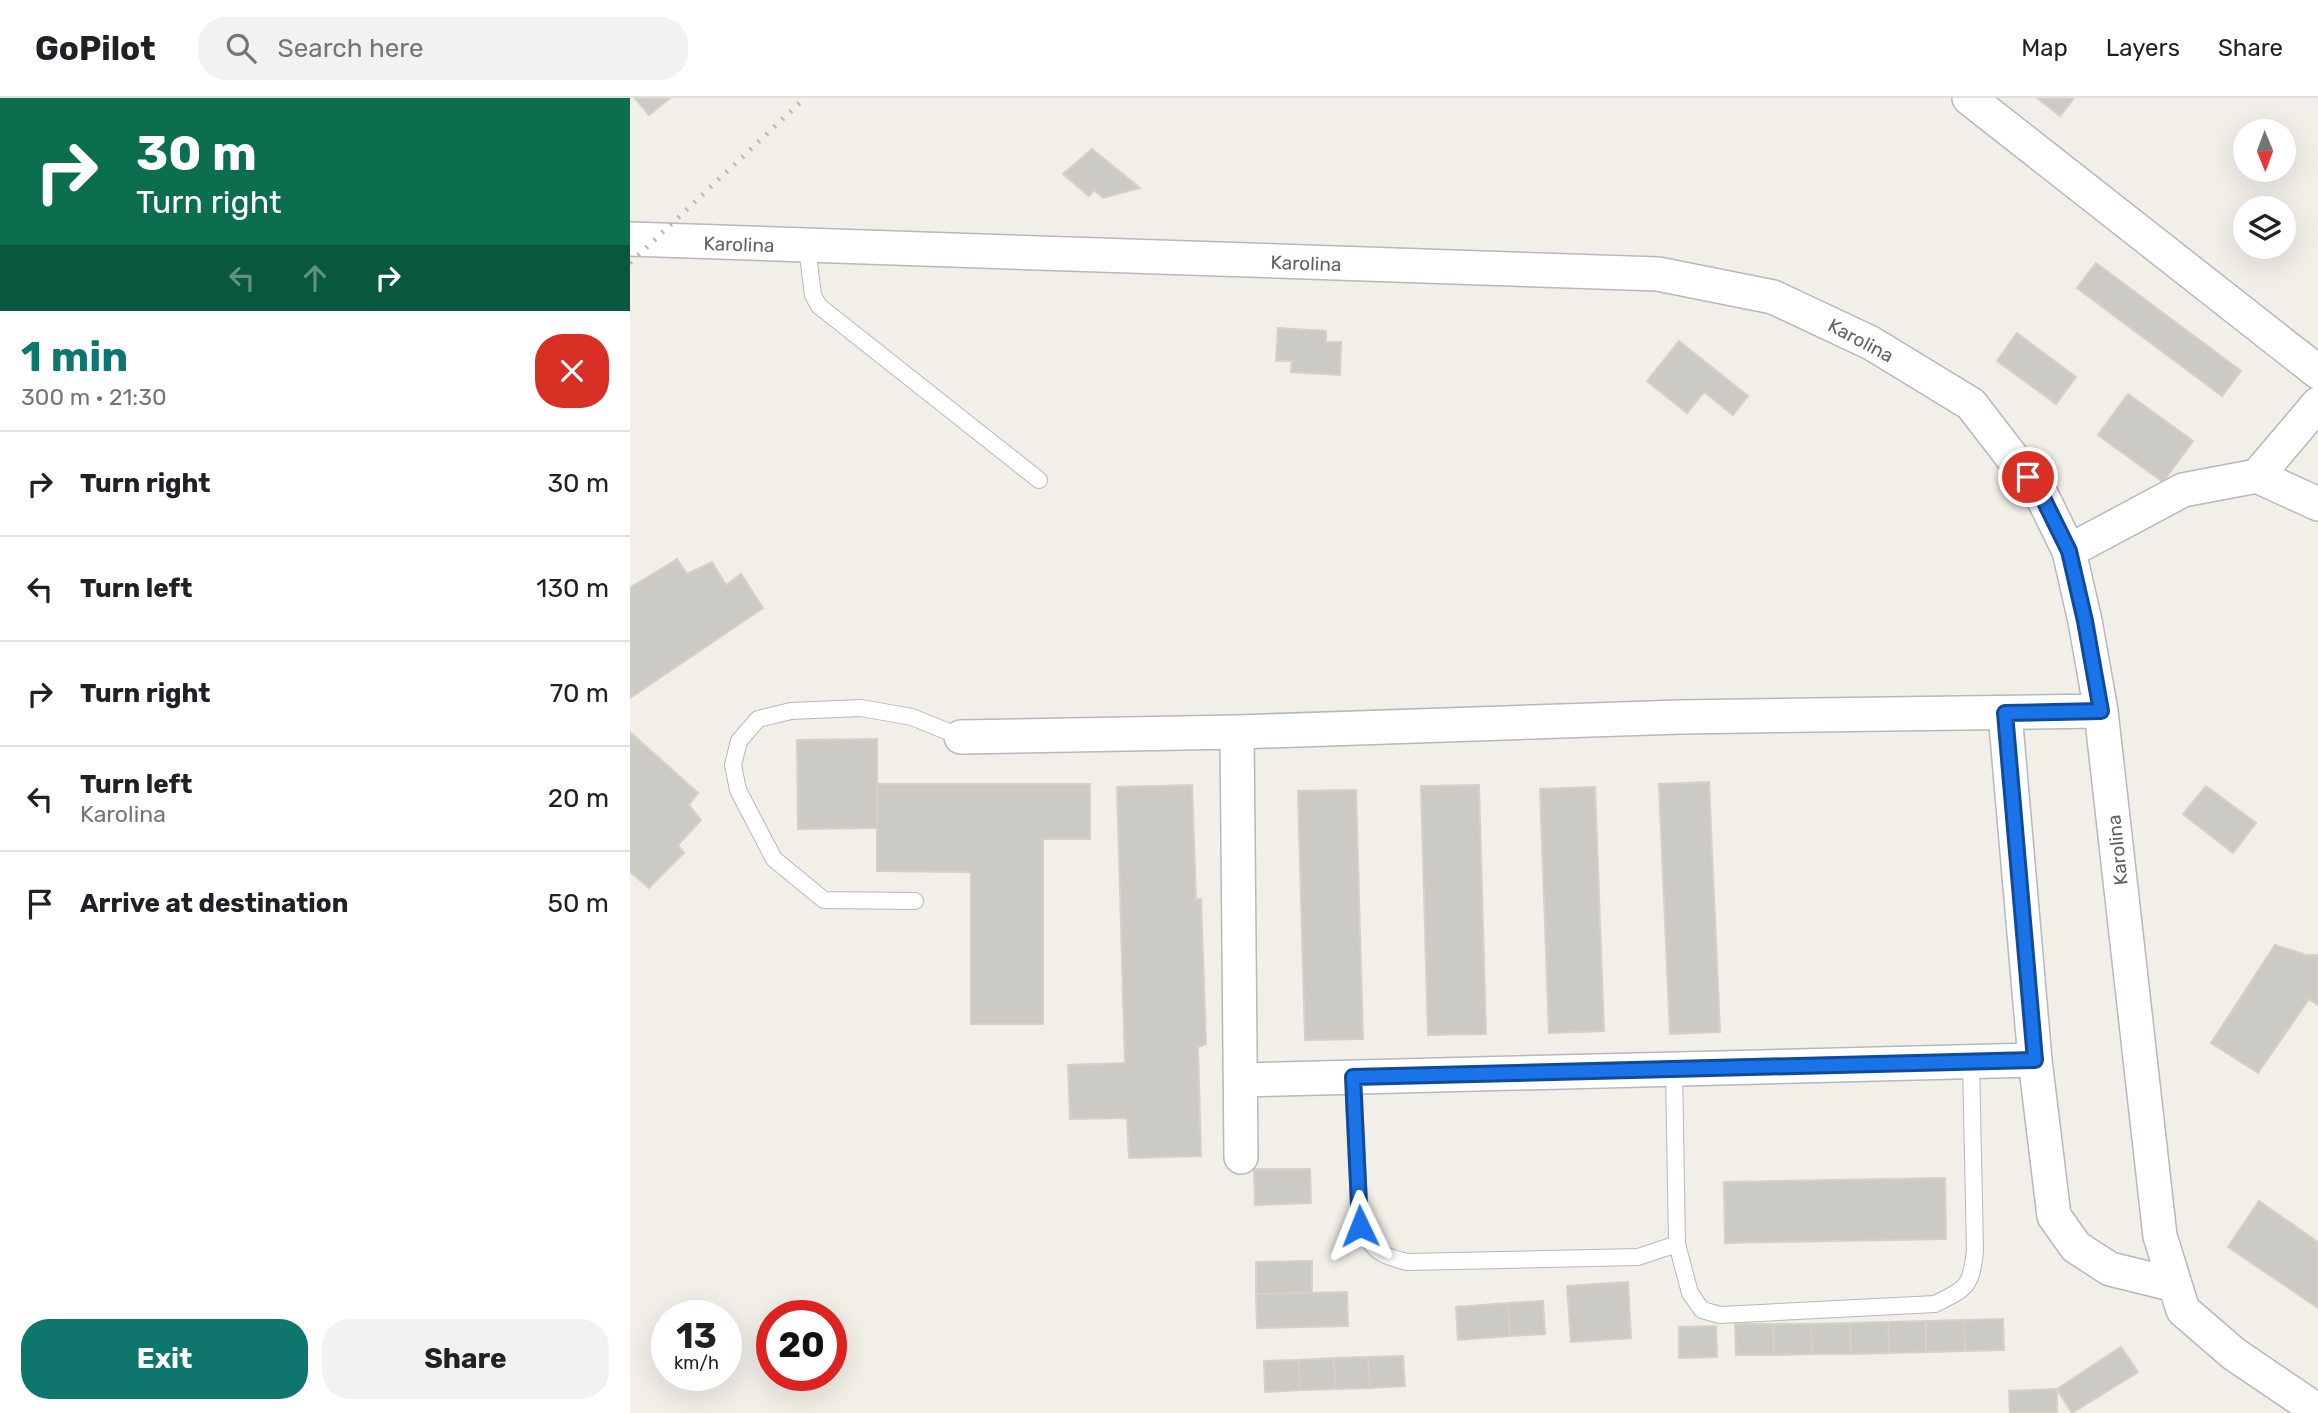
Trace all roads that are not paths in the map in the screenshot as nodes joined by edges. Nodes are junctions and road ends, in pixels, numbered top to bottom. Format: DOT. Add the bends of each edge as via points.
graph roads {
  1 [pos="1969,98"];
  2 [pos="630,239"];
  3 [pos="807,247"];
  4 [pos="2318,372"];
  5 [pos="2318,404"];
  6 [pos="2257,476"];
  7 [pos="1039,480"];
  8 [pos="2318,504"];
  9 [pos="2069,551"];
  10 [pos="2101,711"];
  11 [pos="2005,713"];
  12 [pos="1237,732"];
  13 [pos="961,737"];
  14 [pos="915,901"];
  15 [pos="2035,1060"];
  16 [pos="1971,1062"];
  17 [pos="1674,1069"];
  18 [pos="1353,1077"];
  19 [pos="1241,1080"];
  20 [pos="1241,1157"];
  21 [pos="1677,1244"];
  22 [pos="2175,1285"];
  23 [pos="2318,1411"];
  1 -- 4 [label="street"];
  2 -- 3 [label="street, Karolina"];
  3 -- 7 [label="lane" via="818,306"];
  3 -- 9 [label="street, Karolina" via="1658,274 1773,297 1871,343 1972,404 2042,496"];
  5 -- 6 [label="street"];
  6 -- 8 [label="street"];
  6 -- 9 [label="street" via="2183,490"];
  9 -- 10 [label="street, Karolina"];
  10 -- 11 [label="street"];
  10 -- 22 [label="street, Karolina" via="2160,1236"];
  11 -- 12 [label="street"];
  11 -- 15 [label="street"];
  12 -- 13 [label="street"];
  12 -- 19 [label="street"];
  13 -- 14 [label="lane" via="912,717 862,708 791,711 758,719 739,741 733,765 737,790 774,859 824,900"];
  15 -- 16 [label="street"];
  15 -- 22 [label="street" via="2054,1216 2076,1247 2110,1269"];
  16 -- 17 [label="street"];
  16 -- 21 [label="lane" via="1975,1251 1972,1279 1958,1293 1935,1304 1720,1315 1702,1310 1690,1293"];
  17 -- 18 [label="street"];
  17 -- 21 [label="lane"];
  18 -- 19 [label="street"];
  18 -- 21 [label="lane" via="1360,1226 1383,1256 1407,1262 1638,1257"];
  19 -- 20 [label="street"];
  22 -- 23 [label="street, Karolina" via="2183,1310 2234,1354"];
}
